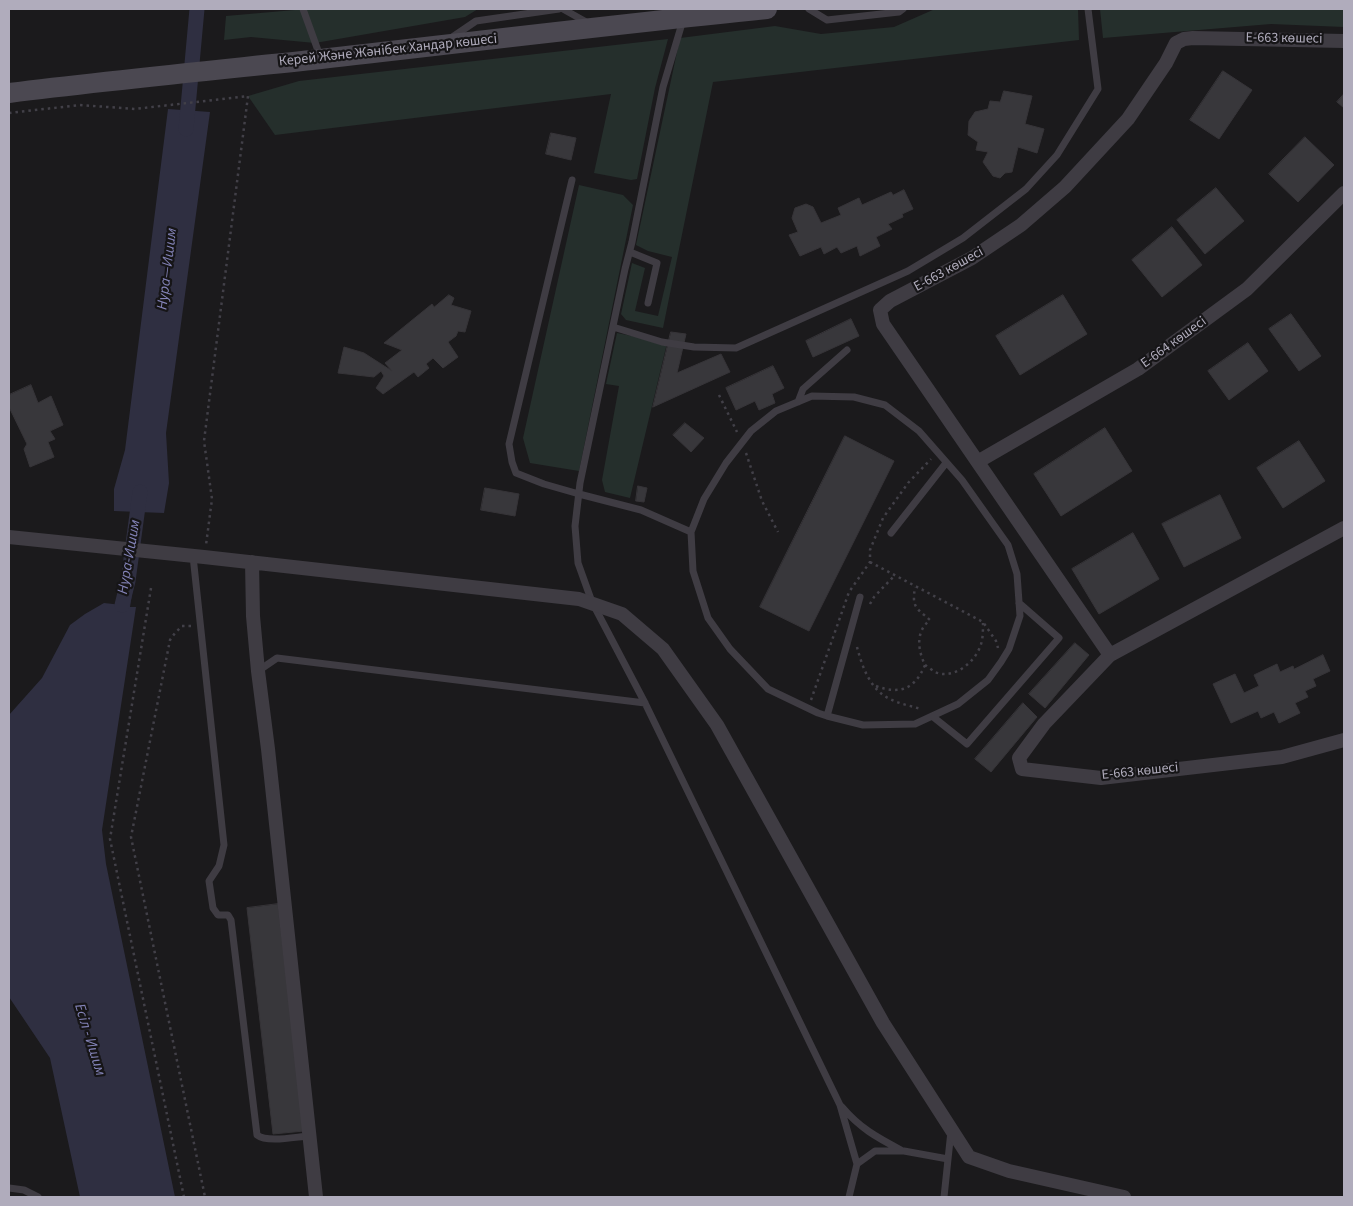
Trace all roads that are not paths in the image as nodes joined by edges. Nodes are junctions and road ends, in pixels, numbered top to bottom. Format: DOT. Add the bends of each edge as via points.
graph roads {
  1 [pos="303,9"];
  2 [pos="561,9"];
  3 [pos="767,9"];
  4 [pos="809,9"];
  5 [pos="903,9"];
  6 [pos="1088,9"];
  7 [pos="684,17"];
  8 [pos="595,26"];
  9 [pos="1344,41"];
  10 [pos="440,45"];
  11 [pos="320,59"];
  12 [pos="9,93"];
  13 [pos="572,180"];
  14 [pos="1344,193"];
  15 [pos="630,252"];
  16 [pos="648,303"];
  17 [pos="613,327"];
  18 [pos="847,350"];
  19 [pos="798,402"];
  20 [pos="979,461"];
  21 [pos="946,463"];
  22 [pos="579,494"];
  23 [pos="1344,528"];
  24 [pos="691,532"];
  25 [pos="891,533"];
  26 [pos="9,537"];
  27 [pos="199,556"];
  28 [pos="252,562"];
  29 [pos="860,598"];
  30 [pos="592,602"];
  31 [pos="1019,603"];
  32 [pos="1110,655"];
  33 [pos="258,671"];
  34 [pos="645,703"];
  35 [pos="934,715"];
  36 [pos="827,716"];
  37 [pos="1344,740"];
  38 [pos="840,1105"];
  39 [pos="951,1130"];
  40 [pos="308,1136"];
  41 [pos="904,1152"];
  42 [pos="948,1159"];
  43 [pos="857,1164"];
  44 [pos="9,1188"];
  45 [pos="38,1197"];
  46 [pos="316,1197"];
  47 [pos="849,1197"];
  48 [pos="944,1197"];
  49 [pos="1124,1197"];
  1 -- 11 [label="lane"];
  2 -- 8 [label="lane"];
  2 -- 10 [label="lane" via="476,20"];
  3 -- 7 [label="main road, Керей Және Жәнібек Хандар көшесі"];
  4 -- 5 [label="lane" via="828,20"];
  6 -- 17 [label="lane" via="1098,89 1057,156 1026,189 963,238 908,271 736,348 685,346"];
  7 -- 8 [label="main road, Керей Және Жәнібек Хандар көшесі" via="644,18"];
  7 -- 15 [label="lane" via="663,87"];
  8 -- 10 [label="main road, Керей Және Жәнібек Хандар көшесі"];
  9 -- 20 [label="street, Е-663 көшесі" via="1193,38 1176,43 1128,119 1065,187 1021,226 972,258 890,301 880,310 883,324"];
  10 -- 11 [label="main road, Керей Және Жәнібек Хандар көшесі"];
  11 -- 12 [label="main road, Керей Және Жәнібек Хандар көшесі"];
  13 -- 22 [label="lane" via="509,444 516,473"];
  14 -- 20 [label="street, Е-664 көшесі" via="1247,289 1138,370"];
  15 -- 16 [label="lane" via="657,263"];
  15 -- 17 [label="lane"];
  17 -- 22 [label="lane"];
  18 -- 19 [label="lane" via="803,389"];
  19 -- 21 [label="lane" via="812,396 854,396 885,405 918,431"];
  19 -- 24 [label="lane" via="776,411 742,443 704,499"];
  20 -- 32 [label="street, Е-663 көшесі"];
  21 -- 25 [label="lane"];
  21 -- 31 [label="lane" via="962,480 1008,545 1017,574"];
  22 -- 24 [label="lane" via="641,510"];
  22 -- 30 [label="lane" via="575,526 578,563"];
  23 -- 32 [label="street, Е-663 көшесі"];
  24 -- 36 [label="lane" via="693,571 708,618 730,649 768,689"];
  26 -- 27 [label="street"];
  27 -- 28 [label="street"];
  27 -- 40 [label="lane" via="201,626 224,845 210,881 213,908 218,915 228,915 231,920 257,1135 270,1139"];
  28 -- 30 [label="street"];
  28 -- 33 [label="street"];
  29 -- 36 [label="lane"];
  30 -- 34 [label="lane"];
  30 -- 39 [label="street" via="622,614 663,649 717,725 883,1023"];
  31 -- 35 [label="lane" via="1020,616 1009,650 988,680 958,704"];
  31 -- 35 [label="lane" via="1059,638 968,744"];
  32 -- 37 [label="street, Е-663 көшесі" via="1044,724 1018,758 1022,769 1101,778 1282,757"];
  33 -- 34 [label="lane" via="277,658"];
  33 -- 40 [label="street"];
  34 -- 38 [label="lane"];
  35 -- 36 [label="lane" via="915,724 863,725"];
  38 -- 41 [label="lane" via="876,1138"];
  38 -- 43 [label="lane"];
  39 -- 42 [label="lane"];
  39 -- 49 [label="street" via="969,1157 1009,1170"];
  40 -- 46 [label="street"];
  41 -- 42 [label="lane"];
  41 -- 43 [label="lane" via="875,1151"];
  42 -- 48 [label="lane"];
  43 -- 47 [label="lane"];
  44 -- 45 [label="lane" via="24,1190"];
}
